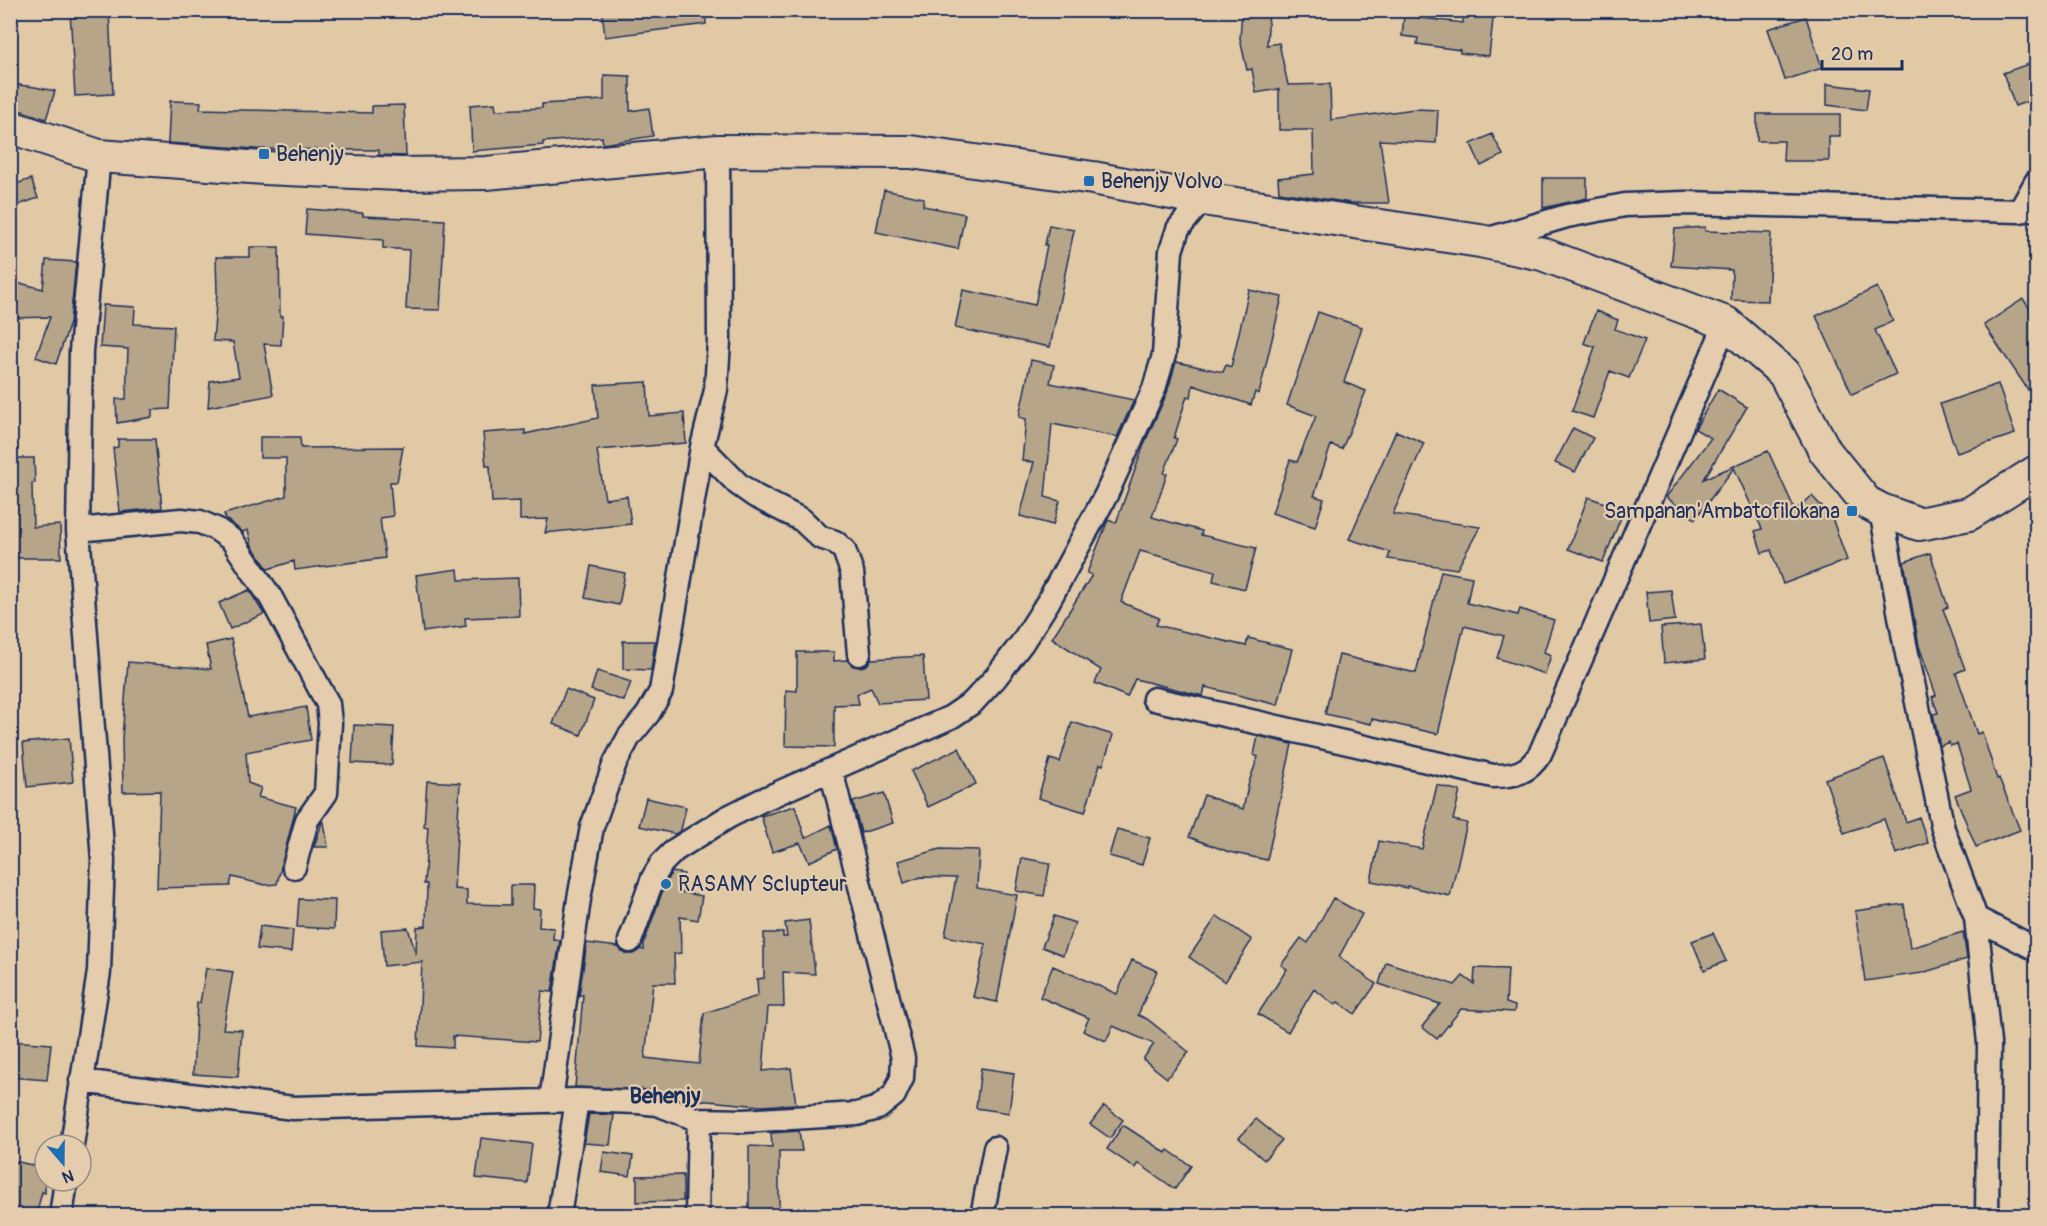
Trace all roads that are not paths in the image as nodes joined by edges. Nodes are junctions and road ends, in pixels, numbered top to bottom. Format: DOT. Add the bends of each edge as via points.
graph roads {
  1 [pos="10,127"];
  2 [pos="718,151"];
  3 [pos="99,156"];
  4 [pos="2037,182"];
  5 [pos="1203,199"];
  6 [pos="2029,209"];
  7 [pos="1480,241"];
  8 [pos="1725,322"];
  9 [pos="702,447"];
  10 [pos="2037,472"];
  11 [pos="1881,510"];
  12 [pos="78,530"];
  13 [pos="859,654"];
  14 [pos="1154,699"];
  15 [pos="831,770"];
  16 [pos="294,867"];
  17 [pos="1976,918"];
  18 [pos="630,941"];
  19 [pos="2037,949"];
  20 [pos="81,1081"];
  21 [pos="577,1100"];
  22 [pos="551,1101"];
  23 [pos="699,1120"];
  24 [pos="74,1133"];
  25 [pos="995,1148"];
  26 [pos="64,1193"];
  27 [pos="61,1215"];
  28 [pos="559,1215"];
  29 [pos="697,1215"];
  30 [pos="982,1215"];
  31 [pos="1987,1215"];
  1 -- 3 [label="street"];
  2 -- 3 [label="street" via="486,173 421,174"];
  2 -- 5 [label="street" via="911,152 1093,178"];
  2 -- 9 [label="street" via="717,390"];
  3 -- 12 [label="street" via="81,351"];
  4 -- 6 [label="street"];
  5 -- 7 [label="street"];
  5 -- 15 [label="street" via="1178,230 1171,251 1164,355 1154,389 1106,495 1022,643 973,702 951,717"];
  6 -- 7 [label="street" via="1625,205 1567,216"];
  7 -- 8 [label="street" via="1542,254"];
  8 -- 11 [label="street" via="1784,373 1825,451 1866,502"];
  8 -- 14 [label="street" via="1540,754 1522,773 1493,776"];
  9 -- 13 [label="street" via="738,484 802,520 820,537 844,550 852,572"];
  9 -- 22 [label="street" via="661,691 615,763 592,827"];
  10 -- 11 [label="street" via="1969,514 1919,524"];
  11 -- 17 [label="street" via="1943,829"];
  12 -- 16 [label="street" via="181,520 200,522 232,540 246,559 328,704 326,793 307,820"];
  12 -- 20 [label="street" via="103,860 99,972"];
  15 -- 18 [label="street" via="728,817 675,850 653,878"];
  15 -- 23 [label="street" via="903,1058 902,1078 894,1095 878,1108 857,1114"];
  17 -- 19 [label="street"];
  17 -- 31 [label="street" via="1989,1043"];
  20 -- 22 [label="street" via="293,1108"];
  20 -- 24 [label="street"];
  21 -- 22 [label="street"];
  21 -- 23 [label="street" via="657,1104"];
  21 -- 28 [label="street"];
  23 -- 29 [label="street"];
  25 -- 30 [label="street"];
  26 -- 27 [label="street"];
}
